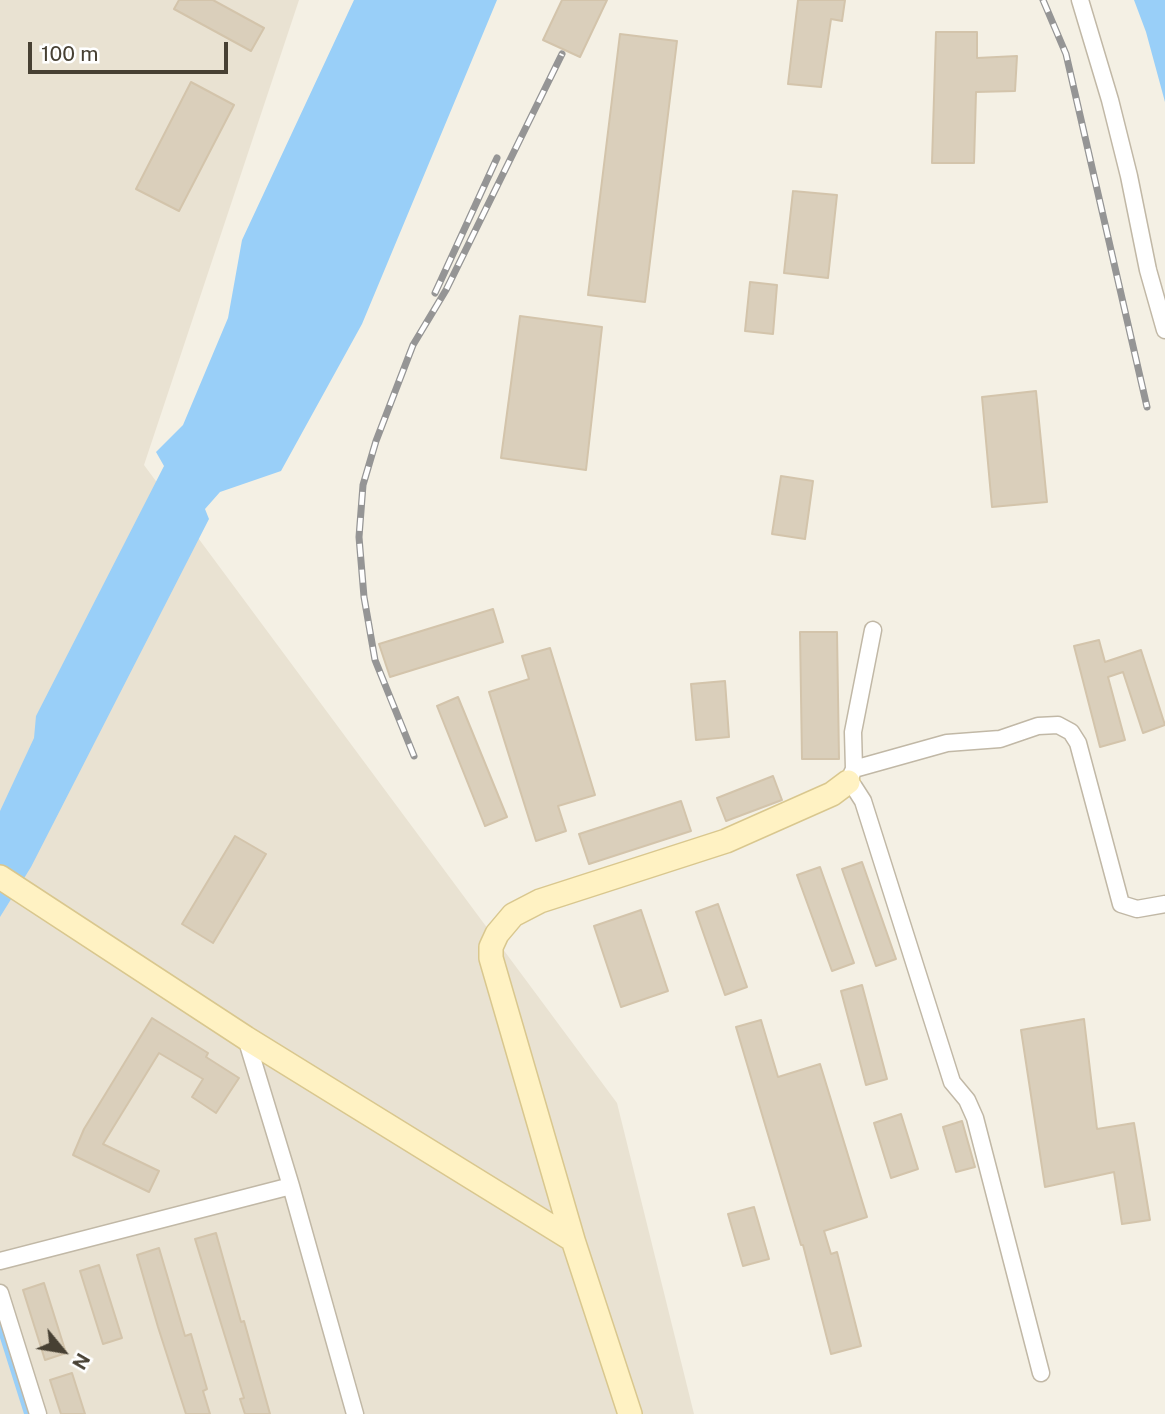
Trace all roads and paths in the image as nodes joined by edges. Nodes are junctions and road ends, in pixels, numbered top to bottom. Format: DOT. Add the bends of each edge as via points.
graph roads {
  1 [pos="1080,0"];
  2 [pos="1165,330"];
  3 [pos="873,630"];
  4 [pos="851,776"];
  5 [pos="0,877"];
  6 [pos="1165,904"];
  7 [pos="246,1038"];
  8 [pos="291,1186"];
  9 [pos="573,1240"];
  10 [pos="0,1261"];
  11 [pos="0,1293"];
  12 [pos="1041,1373"];
  13 [pos="38,1414"];
  14 [pos="355,1414"];
  15 [pos="630,1414"];
  1 -- 2 [label="street" via="1113,112"];
  3 -- 4 [label="street" via="853,732"];
  4 -- 6 [label="street" via="947,743 1000,739 1038,726 1058,725 1078,743 1121,904 1137,909"];
  4 -- 9 [label="main road" via="832,794 726,841 540,901 513,915 497,934 491,958"];
  4 -- 12 [label="street" via="863,801 952,1082 975,1118"];
  5 -- 7 [label="main road"];
  7 -- 8 [label="street"];
  7 -- 9 [label="main road"];
  8 -- 10 [label="street"];
  8 -- 14 [label="street"];
  9 -- 15 [label="main road"];
  11 -- 13 [label="street"];
}
